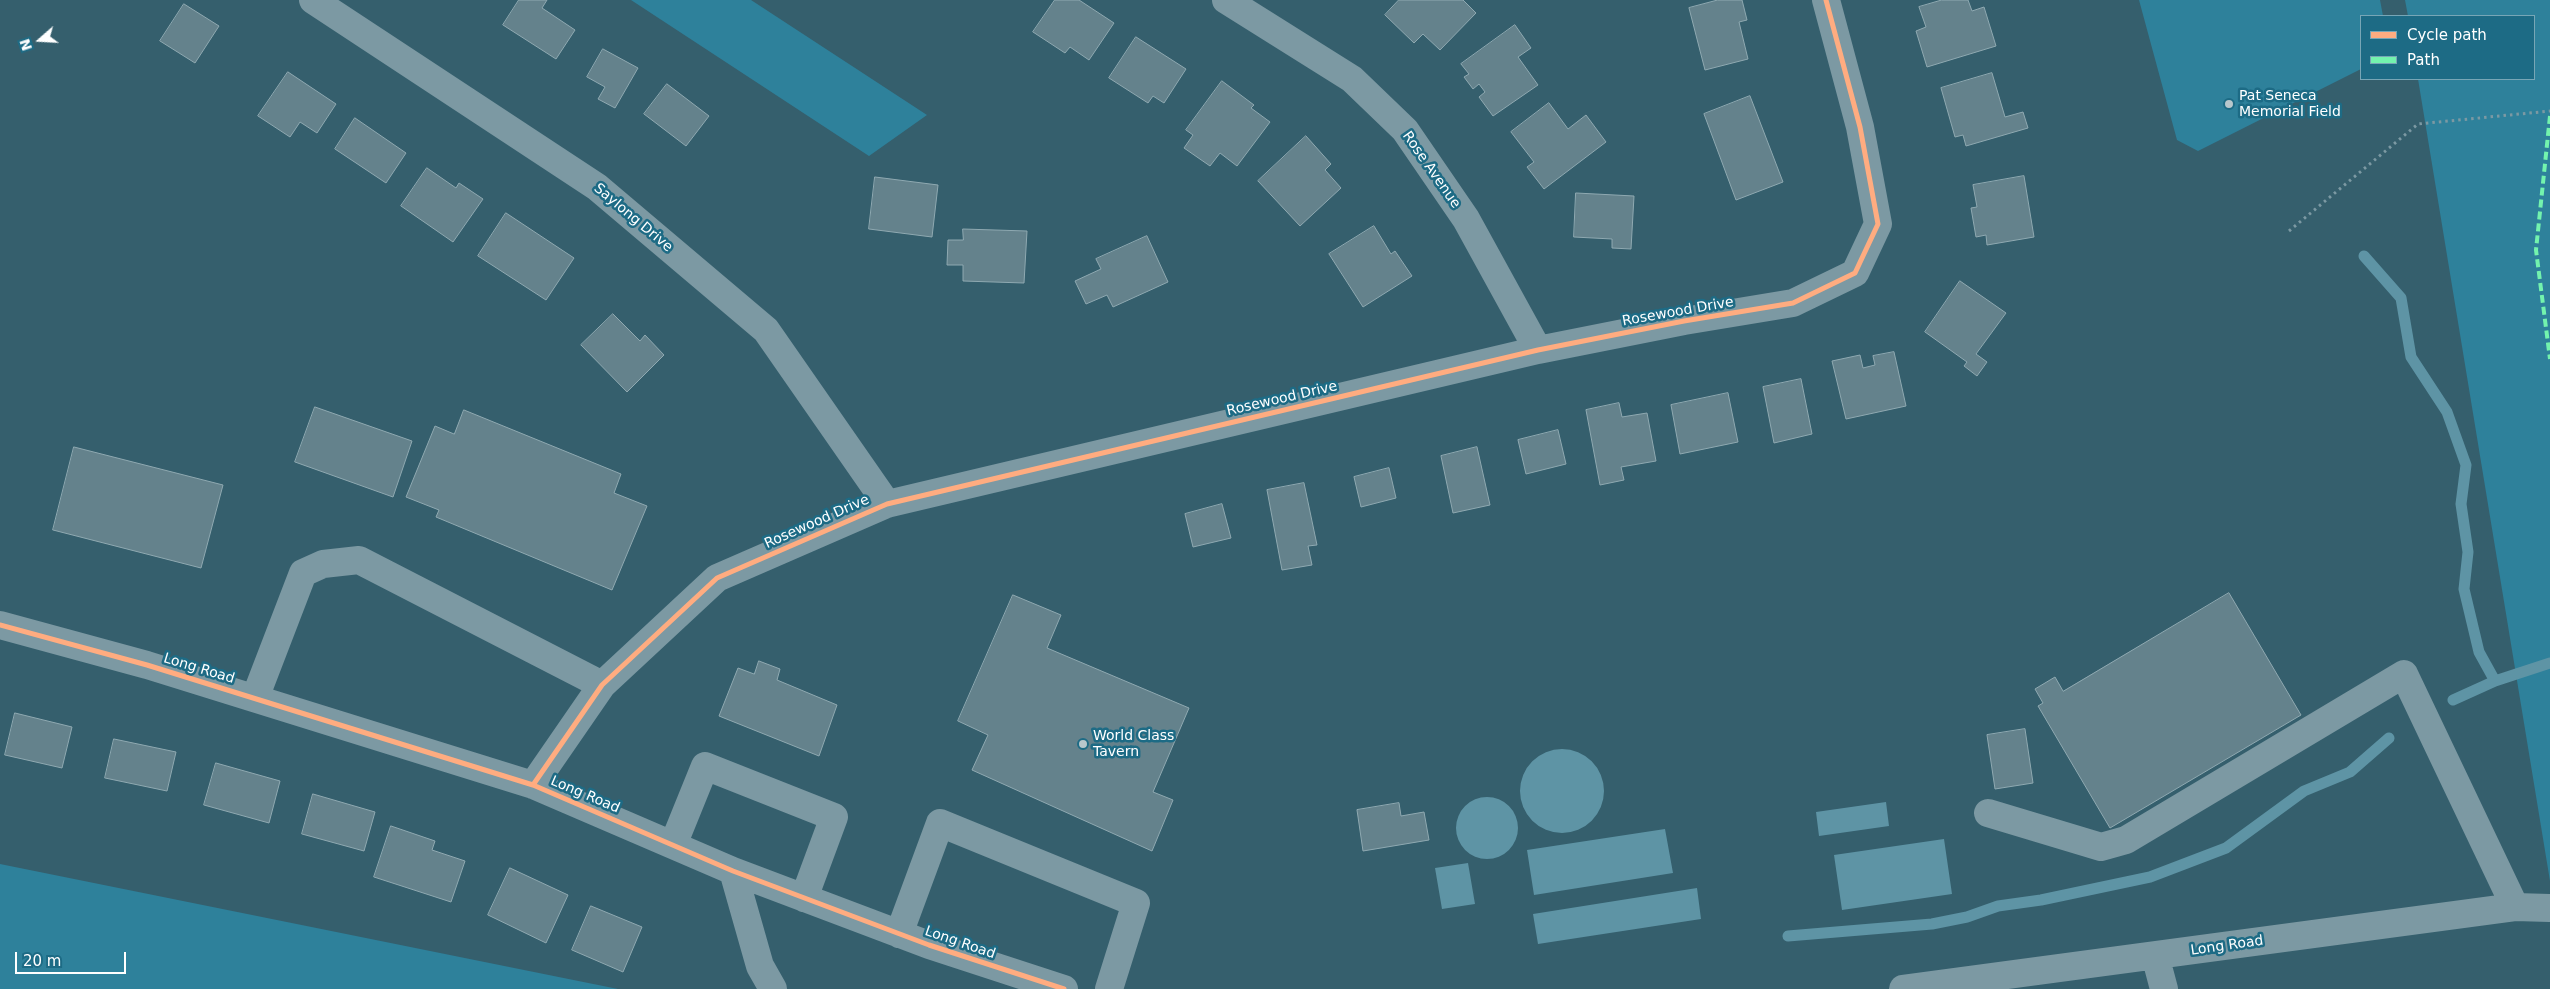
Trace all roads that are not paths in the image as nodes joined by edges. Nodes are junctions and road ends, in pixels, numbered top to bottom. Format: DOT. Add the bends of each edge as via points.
graph roads {
  1 [pos="314,0"];
  2 [pos="1226,0"];
  3 [pos="1826,0"];
  4 [pos="1538,350"];
  5 [pos="887,504"];
  6 [pos="0,625"];
  7 [pos="602,685"];
  8 [pos="255,698"];
  9 [pos="532,785"];
  10 [pos="1988,813"];
  11 [pos="674,845"];
  12 [pos="734,871"];
  13 [pos="804,898"];
  14 [pos="2515,907"];
  15 [pos="2550,908"];
  16 [pos="899,934"];
  17 [pos="2155,955"];
  18 [pos="773,989"];
  19 [pos="1064,989"];
  20 [pos="1109,989"];
  21 [pos="1904,989"];
  22 [pos="2164,989"];
  1 -- 5 [label="street, Saylong Drive" via="597,187 766,330"];
  2 -- 4 [label="street, Rose Avenue" via="1352,79 1405,130 1466,219"];
  3 -- 4 [label="street, Rosewood Drive" via="1860,127 1878,224 1855,273 1793,303"];
  4 -- 5 [label="street, Rosewood Drive"];
  5 -- 7 [label="street, Rosewood Drive" via="718,578"];
  6 -- 8 [label="street, Long Road"];
  7 -- 8 [label="street" via="359,560 323,564 304,573"];
  7 -- 9 [label="street, Rosewood Drive"];
  8 -- 9 [label="street, Long Road"];
  9 -- 11 [label="street, Long Road"];
  10 -- 14 [label="street" via="2101,847 2126,840 2404,674"];
  11 -- 12 [label="street, Long Road"];
  11 -- 13 [label="street" via="705,766 834,817"];
  12 -- 13 [label="street, Long Road"];
  12 -- 18 [label="street" via="760,966"];
  13 -- 16 [label="street, Long Road"];
  14 -- 15 [label="street, Long Road"];
  14 -- 17 [label="street, Long Road"];
  16 -- 19 [label="street, Long Road"];
  16 -- 20 [label="street" via="940,823 1136,903"];
  17 -- 21 [label="street, Long Road"];
  17 -- 22 [label="street"];
}
